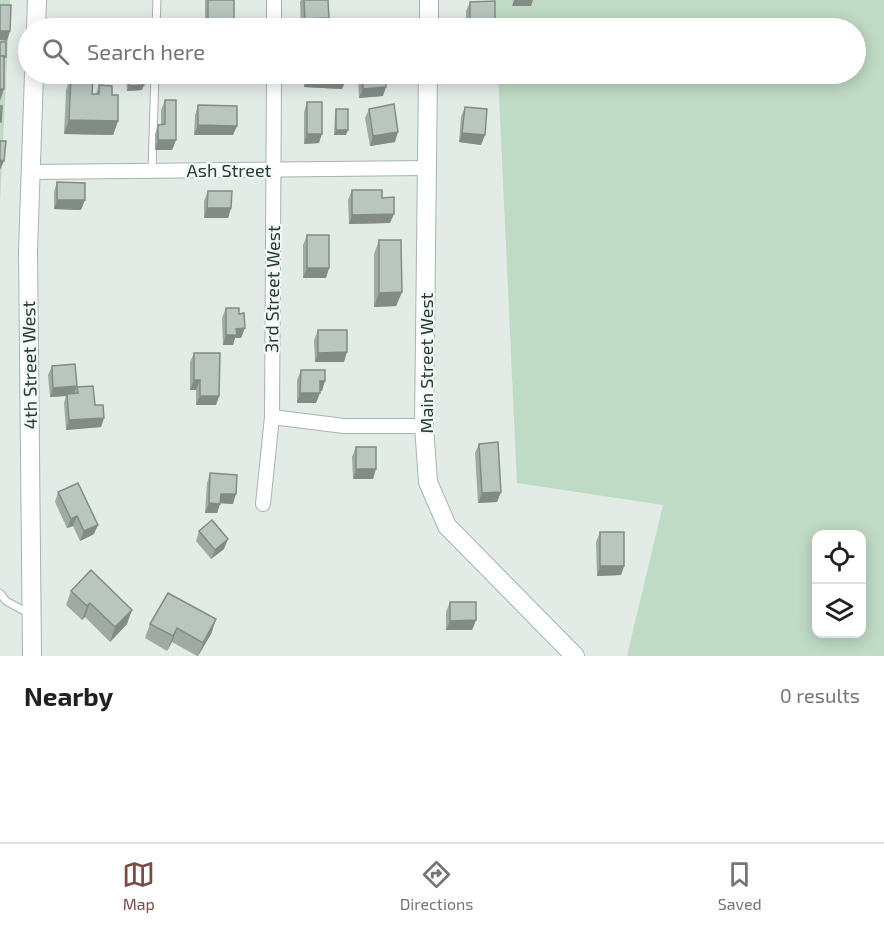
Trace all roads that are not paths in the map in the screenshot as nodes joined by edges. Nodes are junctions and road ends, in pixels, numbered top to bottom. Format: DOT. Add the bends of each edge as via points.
graph roads {
  1 [pos="37,0"];
  2 [pos="157,0"];
  3 [pos="274,0"];
  4 [pos="429,0"];
  5 [pos="36,18"];
  6 [pos="156,18"];
  7 [pos="274,18"];
  8 [pos="429,18"];
  9 [pos="34,84"];
  10 [pos="155,84"];
  11 [pos="274,84"];
  12 [pos="428,84"];
  13 [pos="428,168"];
  14 [pos="152,170"];
  15 [pos="274,170"];
  16 [pos="30,172"];
  17 [pos="272,417"];
  18 [pos="424,426"];
  19 [pos="263,504"];
  20 [pos="0,593"];
  21 [pos="32,615"];
  22 [pos="32,656"];
  23 [pos="575,656"];
  1 -- 5 [label="street"];
  2 -- 6 [label="lane"];
  3 -- 7 [label="street"];
  4 -- 8 [label="street"];
  9 -- 16 [label="street, 4th Street West"];
  10 -- 14 [label="lane"];
  11 -- 15 [label="street, 3rd Street West"];
  12 -- 13 [label="street, Main Street West"];
  13 -- 15 [label="street, Ash Street"];
  13 -- 18 [label="street, Main Street West"];
  14 -- 15 [label="street, Ash Street"];
  14 -- 16 [label="street, Ash Street"];
  15 -- 17 [label="street, 3rd Street West"];
  16 -- 21 [label="street, 4th Street West"];
  17 -- 18 [label="street" via="344,426"];
  17 -- 19 [label="street, 3rd Street West"];
  18 -- 23 [label="street, Main Street West" via="428,482 447,526"];
  20 -- 21 [label="lane" via="6,602"];
  21 -- 22 [label="street, 4th Street West"];
}
